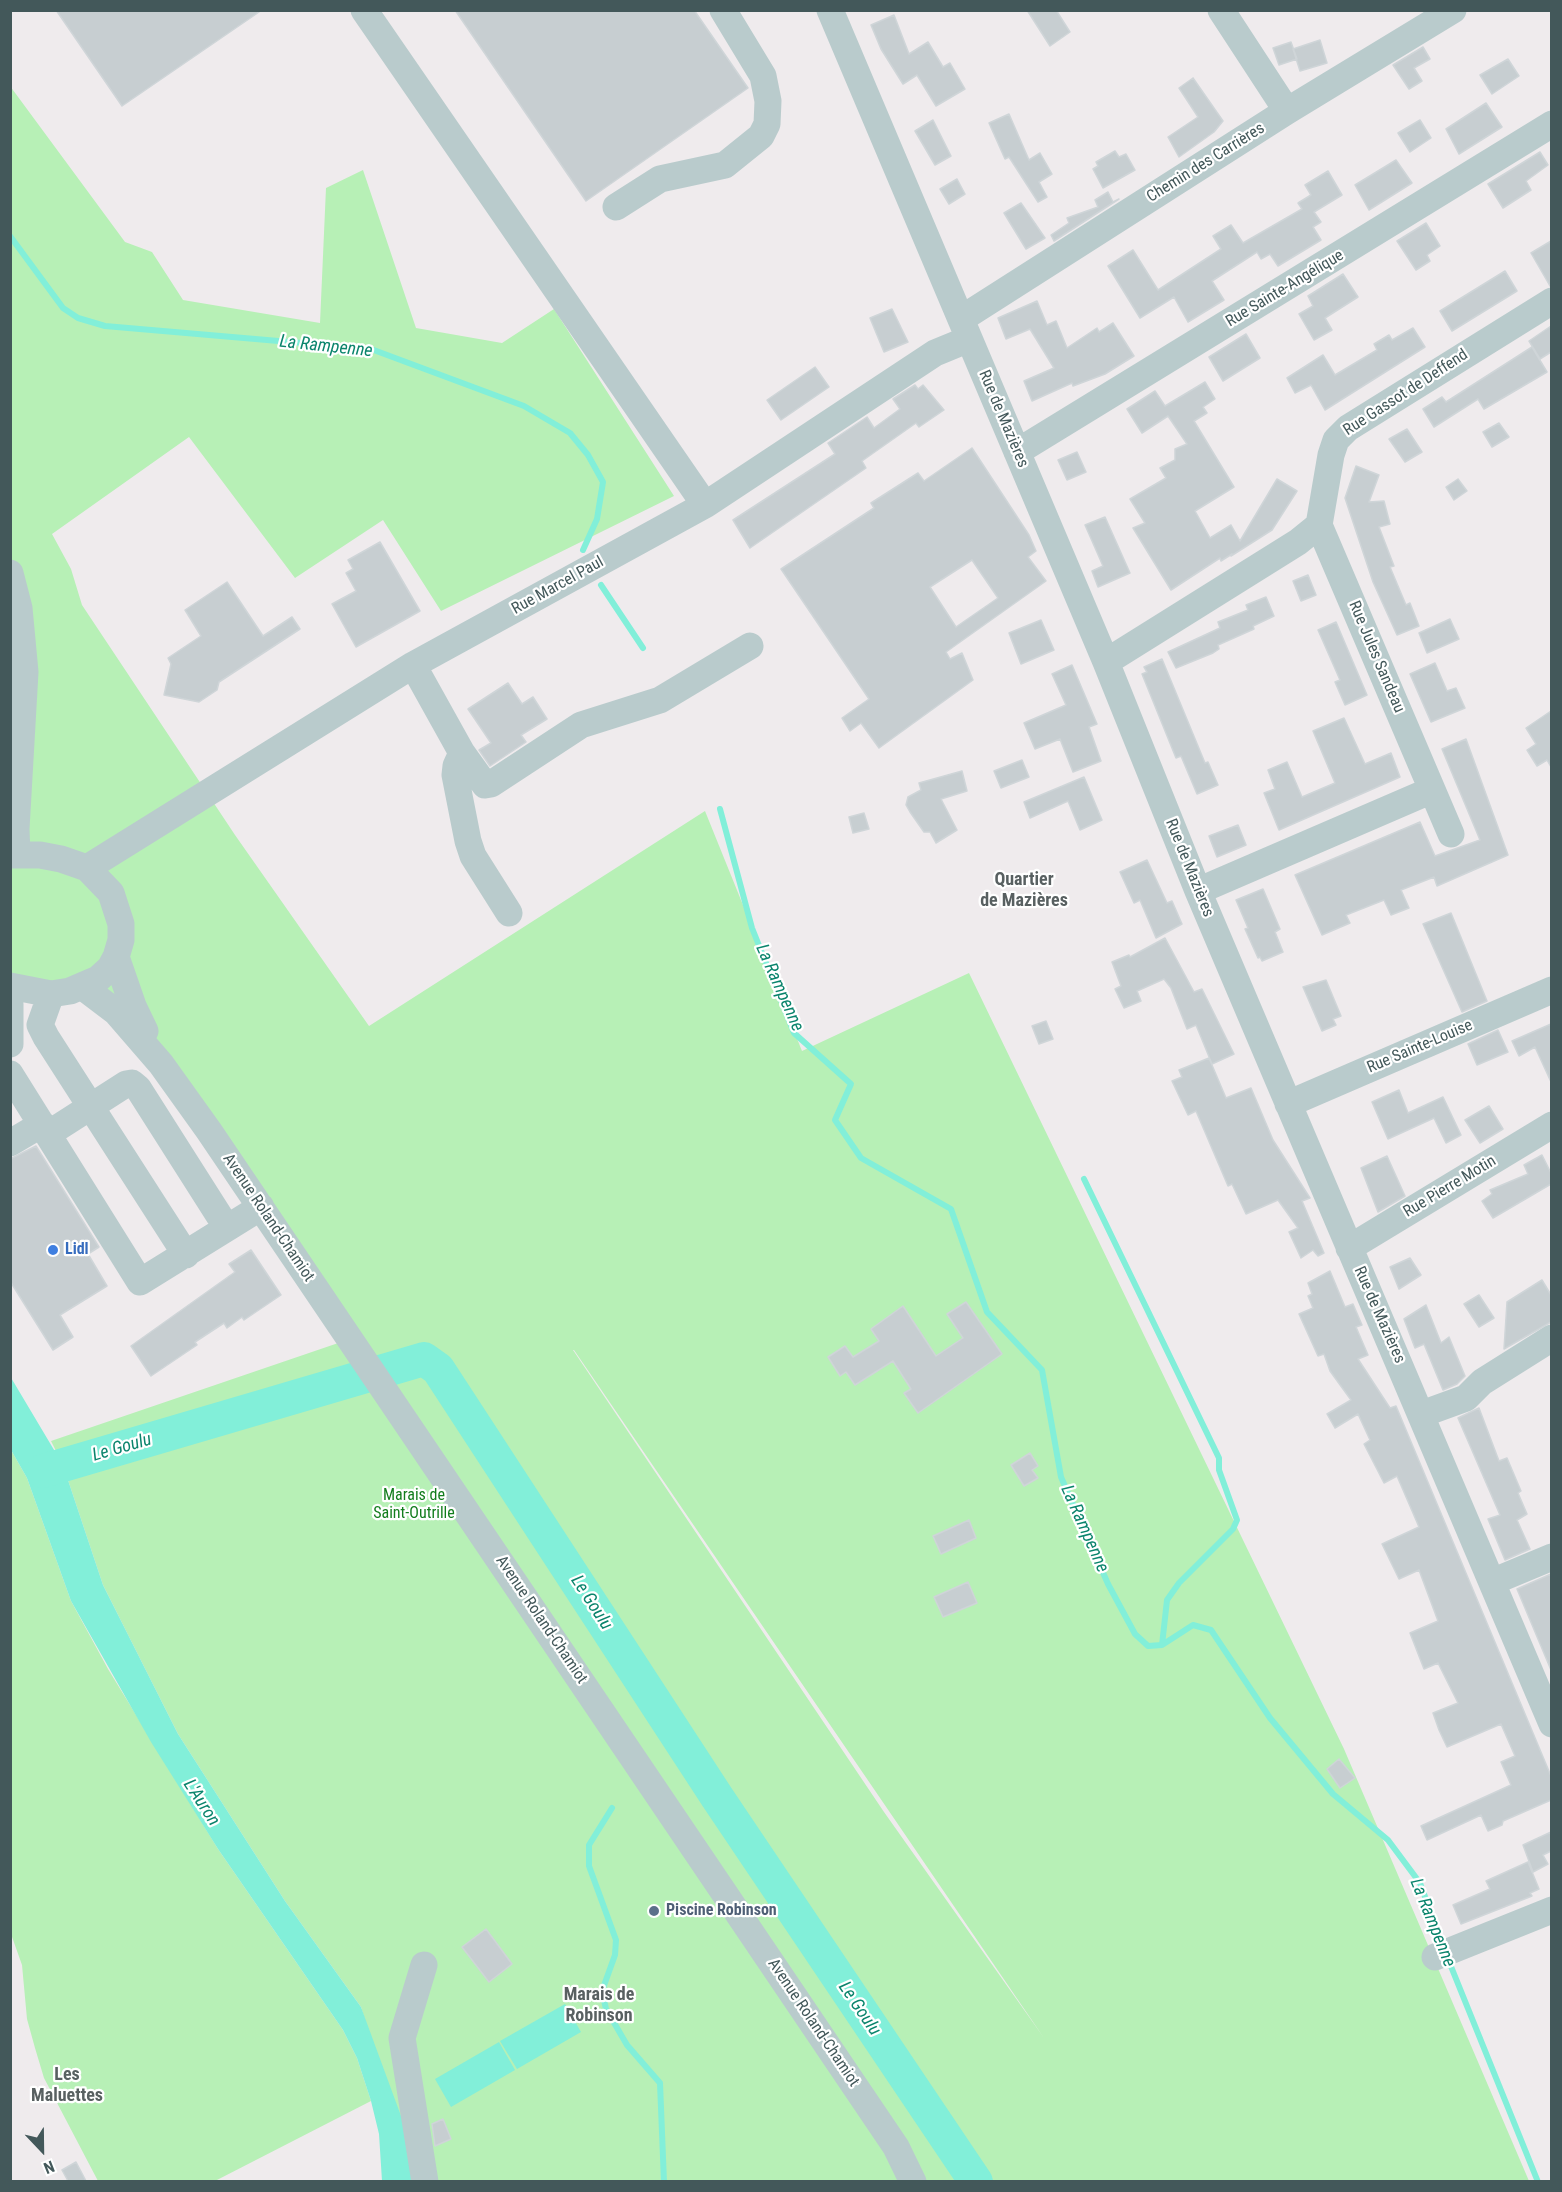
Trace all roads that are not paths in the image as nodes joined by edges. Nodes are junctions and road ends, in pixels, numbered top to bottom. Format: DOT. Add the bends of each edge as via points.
graph roads {
  1 [pos="364,10"];
  2 [pos="723,10"];
  3 [pos="830,10"];
  4 [pos="1221,10"];
  5 [pos="1453,10"];
  6 [pos="1287,111"];
  7 [pos="1551,124"];
  8 [pos="616,207"];
  9 [pos="1551,301"];
  10 [pos="965,329"];
  11 [pos="1017,452"];
  12 [pos="705,505"];
  13 [pos="1319,525"];
  14 [pos="10,573"];
  15 [pos="750,645"];
  16 [pos="1106,662"];
  17 [pos="413,665"];
  18 [pos="462,753"];
  19 [pos="15,756"];
  20 [pos="1432,790"];
  21 [pos="147,833"];
  22 [pos="1451,834"];
  23 [pos="14,855"];
  24 [pos="87,868"];
  25 [pos="1198,891"];
  26 [pos="111,893"];
  27 [pos="509,913"];
  28 [pos="116,957"];
  29 [pos="10,986"];
  30 [pos="83,987"];
  31 [pos="1551,990"];
  32 [pos="51,994"];
  33 [pos="10,1004"];
  34 [pos="10,1044"];
  35 [pos="161,1064"];
  36 [pos="10,1074"];
  37 [pos="1288,1104"];
  38 [pos="90,1107"];
  39 [pos="1551,1125"];
  40 [pos="45,1129"];
  41 [pos="10,1143"];
  42 [pos="261,1207"];
  43 [pos="227,1228"];
  44 [pos="1349,1248"];
  45 [pos="186,1255"];
  46 [pos="1551,1338"];
  47 [pos="1422,1414"];
  48 [pos="1551,1557"];
  49 [pos="1492,1582"];
  50 [pos="1551,1724"];
  51 [pos="1551,1910"];
  52 [pos="1446,1953"];
  53 [pos="424,1965"];
  54 [pos="424,2181"];
  55 [pos="913,2181"];
  1 -- 12 [label="street"];
  2 -- 8 [label="street" via="763,76 767,124 760,136 725,165 660,178"];
  3 -- 10 [label="street, Rue de Mazières"];
  4 -- 6 [label="street"];
  5 -- 6 [label="street, Chemin des Carrières"];
  6 -- 10 [label="street, Chemin des Carrières"];
  7 -- 11 [label="street, Rue Sainte-Angélique"];
  9 -- 13 [label="street, Rue Gassot de Deffend" via="1348,428 1336,440 1331,455"];
  10 -- 11 [label="street, Rue de Mazières"];
  10 -- 12 [label="street, Rue Marcel Paul" via="935,353"];
  11 -- 16 [label="street, Rue de Mazières"];
  12 -- 17 [label="street, Rue Marcel Paul"];
  13 -- 16 [label="street"];
  13 -- 20 [label="street, Rue Jules Sandeau"];
  14 -- 19 [label="street" via="19,608 25,672"];
  15 -- 18 [label="street" via="660,700 581,725 491,784 485,785 477,777"];
  16 -- 25 [label="street, Rue de Mazières"];
  17 -- 18 [label="street"];
  17 -- 21 [label="street, Rue Marcel Paul"];
  18 -- 27 [label="street" via="455,775 468,841"];
  19 -- 23 [label="street"];
  20 -- 22 [label="street, Rue Jules Sandeau"];
  20 -- 25 [label="street"];
  21 -- 24 [label="street, Rue Marcel Paul"];
  21 -- 26 [label="street, Rue Marcel Paul" via="124,856"];
  23 -- 24 [label="street" via="61,859"];
  24 -- 26 [label="street"];
  25 -- 37 [label="street, Rue de Mazières"];
  26 -- 28 [label="street" via="122,924"];
  28 -- 30 [label="street" via="98,979"];
  28 -- 35 [label="street, Avenue Roland-Chamiot" via="133,1006"];
  29 -- 32 [label="street"];
  30 -- 32 [label="street"];
  30 -- 35 [label="street, Avenue Roland-Chamiot" via="116,1012"];
  31 -- 37 [label="street, Rue Sainte-Louise"];
  32 -- 38 [label="street" via="40,1025"];
  33 -- 34 [label="street"];
  35 -- 42 [label="street, Avenue Roland-Chamiot"];
  36 -- 40 [label="street"];
  37 -- 44 [label="street, Rue de Mazières"];
  38 -- 40 [label="street"];
  38 -- 43 [label="street" via="126,1084 138,1088"];
  38 -- 45 [label="street"];
  39 -- 44 [label="street, Rue Pierre Motin"];
  40 -- 41 [label="street"];
  40 -- 45 [label="street" via="140,1282"];
  42 -- 43 [label="street"];
  42 -- 55 [label="street, Avenue Roland-Chamiot" via="896,2147"];
  43 -- 45 [label="street"];
  44 -- 47 [label="street, Rue de Mazières"];
  46 -- 47 [label="street" via="1482,1382 1466,1398"];
  47 -- 49 [label="street, Rue de Mazières"];
  48 -- 49 [label="street"];
  49 -- 50 [label="street, Rue de Mazières"];
  51 -- 52 [label="street"];
  53 -- 54 [label="street" via="402,2038"];
}
